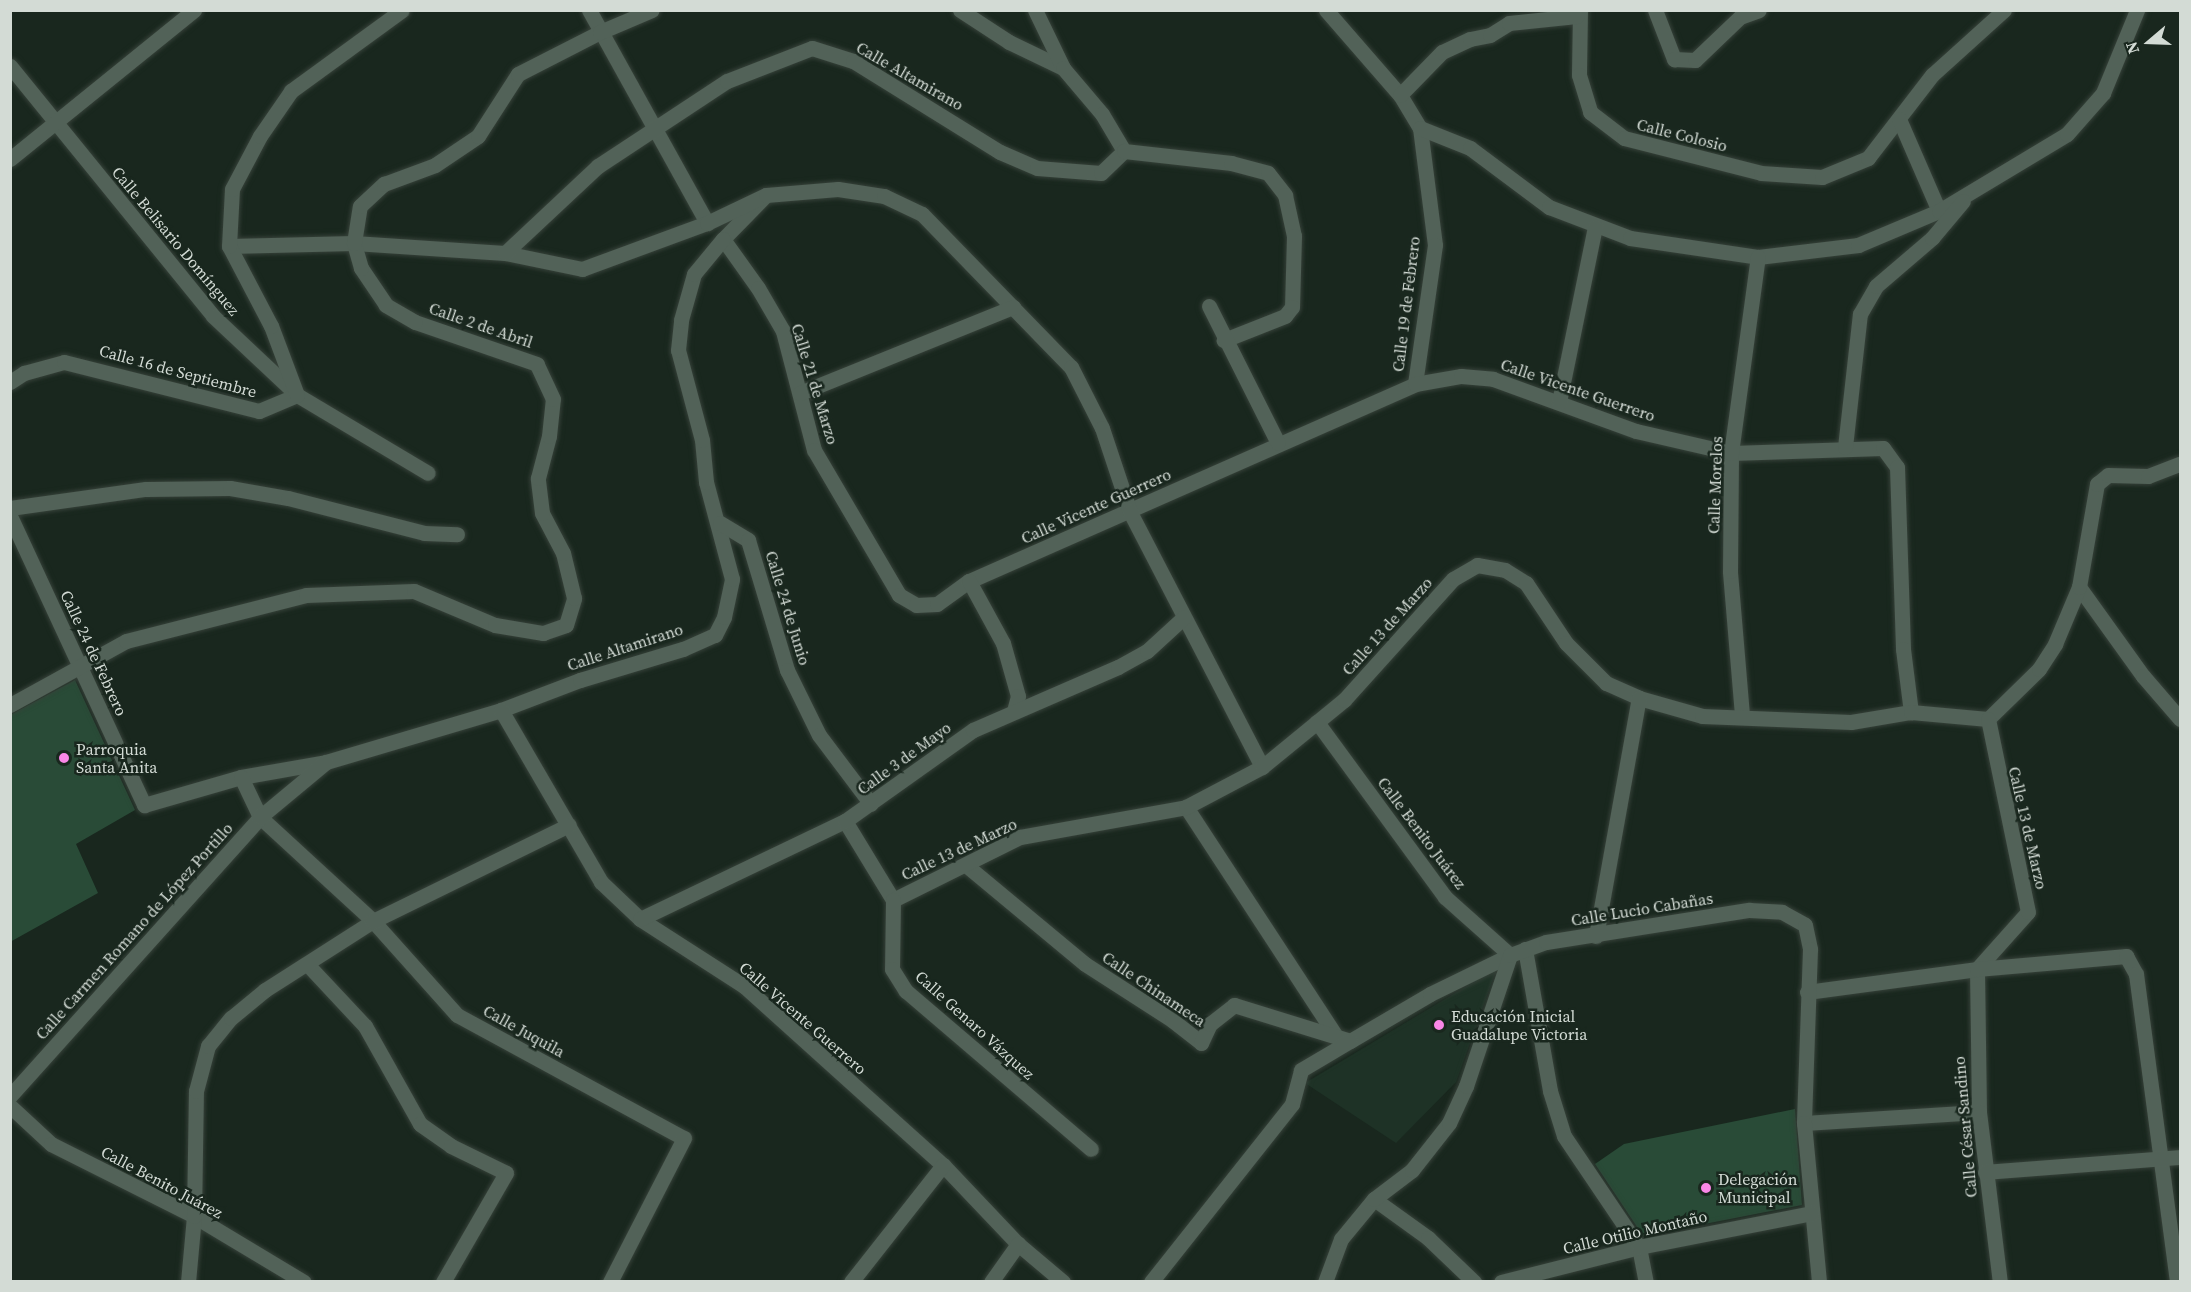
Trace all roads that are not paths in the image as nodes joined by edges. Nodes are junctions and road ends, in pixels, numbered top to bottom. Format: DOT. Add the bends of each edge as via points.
graph roads {
  1 [pos="194,10"];
  2 [pos="402,10"];
  3 [pos="589,10"];
  4 [pos="652,10"];
  5 [pos="960,10"];
  6 [pos="1035,10"];
  7 [pos="1326,10"];
  8 [pos="1655,10"];
  9 [pos="1759,10"];
  10 [pos="2004,10"];
  11 [pos="2138,11"];
  12 [pos="1579,13"];
  13 [pos="600,32"];
  14 [pos="10,66"];
  15 [pos="1063,68"];
  16 [pos="1400,95"];
  17 [pos="1899,119"];
  18 [pos="53,122"];
  19 [pos="1420,128"];
  20 [pos="653,130"];
  21 [pos="1124,151"];
  22 [pos="10,159"];
  23 [pos="1969,194"];
  24 [pos="766,195"];
  25 [pos="1939,211"];
  26 [pos="707,223"];
  27 [pos="1594,227"];
  28 [pos="723,239"];
  29 [pos="354,243"];
  30 [pos="229,246"];
  31 [pos="505,253"];
  32 [pos="1758,257"];
  33 [pos="1209,306"];
  34 [pos="1013,307"];
  35 [pos="1224,340"];
  36 [pos="10,382"];
  37 [pos="1415,384"];
  38 [pos="800,393"];
  39 [pos="297,395"];
  40 [pos="1559,402"];
  41 [pos="1278,443"];
  42 [pos="1845,447"];
  43 [pos="1731,453"];
  44 [pos="2181,464"];
  45 [pos="428,473"];
  46 [pos="10,508"];
  47 [pos="1130,512"];
  48 [pos="10,516"];
  49 [pos="720,523"];
  50 [pos="457,534"];
  51 [pos="969,581"];
  52 [pos="2079,587"];
  53 [pos="899,595"];
  54 [pos="1184,617"];
  55 [pos="81,663"];
  56 [pos="1639,698"];
  57 [pos="10,705"];
  58 [pos="501,710"];
  59 [pos="1014,711"];
  60 [pos="1911,712"];
  61 [pos="1742,715"];
  62 [pos="1988,719"];
  63 [pos="2181,719"];
  64 [pos="1317,722"];
  65 [pos="326,762"];
  66 [pos="1262,767"];
  67 [pos="241,777"];
  68 [pos="871,804"];
  69 [pos="144,805"];
  70 [pos="1186,807"];
  71 [pos="260,817"];
  72 [pos="845,821"];
  73 [pos="569,825"];
  74 [pos="967,866"];
  75 [pos="893,900"];
  76 [pos="640,919"];
  77 [pos="374,921"];
  78 [pos="1596,936"];
  79 [pos="1525,949"];
  80 [pos="1510,955"];
  81 [pos="307,964"];
  82 [pos="1977,969"];
  83 [pos="1807,992"];
  84 [pos="1334,1033"];
  85 [pos="1350,1041"];
  86 [pos="10,1096"];
  87 [pos="10,1106"];
  88 [pos="1979,1112"];
  89 [pos="1804,1123"];
  90 [pos="1091,1149"];
  91 [pos="2181,1157"];
  92 [pos="2163,1159"];
  93 [pos="943,1166"];
  94 [pos="1985,1172"];
  95 [pos="1374,1199"];
  96 [pos="1812,1213"];
  97 [pos="194,1216"];
  98 [pos="1018,1244"];
  99 [pos="1639,1246"];
  100 [pos="188,1281"];
  101 [pos="304,1281"];
  102 [pos="443,1281"];
  103 [pos="610,1281"];
  104 [pos="851,1281"];
  105 [pos="991,1281"];
  106 [pos="1063,1281"];
  107 [pos="1151,1281"];
  108 [pos="1325,1281"];
  109 [pos="1474,1281"];
  110 [pos="1502,1281"];
  111 [pos="1646,1281"];
  112 [pos="1819,1281"];
  113 [pos="2000,1281"];
  114 [pos="2177,1281"];
  1 -- 18 [label="street"];
  2 -- 30 [label="street" via="291,91 260,136 232,189"];
  3 -- 13 [label="street"];
  4 -- 13 [label="street, Calle 2 de Abril"];
  5 -- 15 [label="street" via="1009,42"];
  6 -- 15 [label="street"];
  7 -- 16 [label="street, Calle 19 de Febrero"];
  8 -- 9 [label="street" via="1674,59 1695,60 1740,17"];
  10 -- 17 [label="street, Calle Colosio" via="1932,75"];
  11 -- 23 [label="street" via="2103,93 2067,134"];
  12 -- 16 [label="street, Calle Colosio" via="1509,23 1490,35 1470,39 1442,52"];
  12 -- 17 [label="street, Calle Colosio" via="1579,75 1590,112 1624,138 1761,173 1822,177 1868,158"];
  13 -- 20 [label="street"];
  13 -- 29 [label="street, Calle 2 de Abril" via="518,74 478,136 435,165 384,184 360,206"];
  14 -- 18 [label="street, Calle Belisario Domínguez"];
  15 -- 21 [label="street" via="1102,114"];
  16 -- 19 [label="street, Calle 19 de Febrero"];
  17 -- 25 [label="street"];
  18 -- 22 [label="street"];
  18 -- 39 [label="street, Calle Belisario Domínguez" via="213,316"];
  19 -- 27 [label="street" via="1470,148 1549,207"];
  19 -- 37 [label="street, Calle 19 de Febrero" via="1435,245"];
  20 -- 21 [label="street, Calle Altamirano" via="727,81 812,48 854,62 1000,152 1028,164 1101,172"];
  20 -- 26 [label="street"];
  20 -- 31 [label="street, Calle Altamirano" via="598,166"];
  21 -- 35 [label="street" via="1231,163 1268,173 1285,195 1294,236 1292,307 1285,316"];
  23 -- 25 [label="street"];
  23 -- 42 [label="street" via="1932,238 1876,286 1860,314"];
  24 -- 26 [label="street"];
  24 -- 28 [label="street"];
  24 -- 34 [label="street" via="838,189 884,196 922,213"];
  25 -- 32 [label="street" via="1858,245"];
  26 -- 31 [label="street" via="582,269"];
  27 -- 32 [label="street" via="1630,238"];
  27 -- 40 [label="street"];
  28 -- 38 [label="street, Calle 21 de Marzo" via="783,332"];
  28 -- 49 [label="street, Calle Altamirano" via="694,274 678,350 702,440 706,482"];
  29 -- 30 [label="street"];
  29 -- 31 [label="street"];
  29 -- 55 [label="street, Calle 2 de Abril" via="361,268 386,305 415,322 537,364 553,399 538,478 542,513 563,553 574,598 566,625 543,633 495,625 414,591 306,595 126,641"];
  30 -- 39 [label="street" via="271,326"];
  32 -- 43 [label="street, Calle Morelos"];
  33 -- 35 [label="street"];
  34 -- 38 [label="street"];
  34 -- 47 [label="street" via="1071,366 1102,428"];
  35 -- 41 [label="street"];
  36 -- 39 [label="street, Calle 16 de Septiembre" via="24,373 64,362 259,411"];
  37 -- 40 [label="street, Calle Vicente Guerrero" via="1461,376 1493,379"];
  37 -- 41 [label="street, Calle Vicente Guerrero"];
  38 -- 53 [label="street, Calle 21 de Marzo" via="814,450"];
  39 -- 45 [label="street, Calle Belisario Domínguez"];
  40 -- 43 [label="street, Calle Vicente Guerrero" via="1636,431"];
  41 -- 47 [label="street, Calle Vicente Guerrero"];
  42 -- 43 [label="street, Calle Vicente Guerrero"];
  42 -- 60 [label="street, Calle Vicente Guerrero" via="1883,448 1897,467 1903,649"];
  43 -- 61 [label="street, Calle Morelos" via="1730,571"];
  44 -- 52 [label="street" via="2148,476 2108,475 2097,484"];
  46 -- 50 [label="street" via="146,489 230,488 288,498 424,533"];
  47 -- 51 [label="street, Calle Vicente Guerrero"];
  47 -- 54 [label="street"];
  48 -- 55 [label="street, Calle 24 de Febrero"];
  49 -- 58 [label="street, Calle Altamirano" via="732,579 724,616 715,635"];
  49 -- 68 [label="street, Calle 24 de Junio" via="748,540 787,670 819,735"];
  51 -- 53 [label="street, Calle Vicente Guerrero" via="937,604 916,605"];
  51 -- 59 [label="street" via="1003,643 1018,696"];
  52 -- 62 [label="street" via="2055,644 2039,669"];
  52 -- 63 [label="street" via="2143,676"];
  54 -- 59 [label="street, Calle 3 de Mayo" via="1147,651"];
  54 -- 66 [label="street"];
  55 -- 57 [label="street, Calle 2 de Abril"];
  55 -- 69 [label="street, Calle 24 de Febrero"];
  56 -- 61 [label="street, Calle 13 de Marzo" via="1702,716"];
  56 -- 64 [label="street, Calle 13 de Marzo" via="1606,683 1566,643 1526,584 1505,570 1477,565 1454,579 1352,692"];
  56 -- 78 [label="street"];
  58 -- 65 [label="street, Calle Altamirano"];
  58 -- 73 [label="street, Calle Vicente Guerrero"];
  59 -- 68 [label="street, Calle 3 de Mayo" via="973,730"];
  60 -- 61 [label="street, Calle 13 de Marzo" via="1851,722"];
  60 -- 62 [label="street, Calle 13 de Marzo"];
  62 -- 82 [label="street, Calle 13 de Marzo" via="2028,912"];
  64 -- 66 [label="street, Calle 13 de Marzo"];
  64 -- 80 [label="street, Calle Benito Juárez" via="1445,897"];
  65 -- 67 [label="street, Calle Altamirano"];
  65 -- 71 [label="street, Calle Carmen Romano de López Portillo"];
  66 -- 70 [label="street, Calle 13 de Marzo"];
  67 -- 69 [label="street, Calle Altamirano"];
  67 -- 71 [label="street"];
  68 -- 72 [label="street, Calle 3 de Mayo"];
  70 -- 74 [label="street, Calle 13 de Marzo" via="1020,837"];
  70 -- 84 [label="street"];
  71 -- 77 [label="street"];
  71 -- 86 [label="street, Calle Carmen Romano de López Portillo"];
  72 -- 75 [label="street, Calle 13 de Marzo"];
  72 -- 76 [label="street, Calle 3 de Mayo"];
  73 -- 76 [label="street, Calle Vicente Guerrero" via="601,882"];
  73 -- 77 [label="street"];
  74 -- 75 [label="street, Calle 13 de Marzo"];
  74 -- 84 [label="street, Calle Chinameca" via="1085,964 1173,1020 1201,1043 1210,1024 1234,1005"];
  75 -- 90 [label="street, Calle Genaro Vázquez" via="892,969 906,991"];
  76 -- 93 [label="street, Calle Vicente Guerrero" via="744,986"];
  77 -- 81 [label="street"];
  77 -- 103 [label="street, Calle Juquila" via="457,1015 684,1138"];
  78 -- 79 [label="street, Calle Lucio Cabañas"];
  78 -- 83 [label="street, Calle Lucio Cabañas" via="1749,910 1782,912 1805,925 1810,949"];
  79 -- 80 [label="street, Calle Lucio Cabañas"];
  79 -- 99 [label="street" via="1550,1091 1564,1136"];
  80 -- 85 [label="street, Calle Lucio Cabañas" via="1430,994"];
  80 -- 95 [label="street" via="1466,1086 1449,1123 1412,1170"];
  81 -- 97 [label="street" via="265,990 231,1018 208,1046 196,1091"];
  81 -- 102 [label="street" via="365,1026 420,1124 451,1146 506,1173"];
  82 -- 83 [label="street"];
  82 -- 88 [label="street, Calle César Sandino"];
  82 -- 92 [label="street" via="2126,956 2136,974"];
  83 -- 89 [label="street, Calle Lucio Cabañas"];
  84 -- 85 [label="street"];
  85 -- 107 [label="street, Calle Lucio Cabañas" via="1301,1070 1292,1104"];
  87 -- 97 [label="street, Calle Benito Juárez" via="51,1144"];
  88 -- 89 [label="street"];
  88 -- 94 [label="street, Calle César Sandino"];
  89 -- 96 [label="street, Calle Lucio Cabañas"];
  91 -- 92 [label="street"];
  92 -- 94 [label="street"];
  92 -- 114 [label="street"];
  93 -- 98 [label="street, Calle Vicente Guerrero"];
  93 -- 104 [label="street"];
  94 -- 113 [label="street, Calle César Sandino"];
  95 -- 108 [label="street" via="1341,1239"];
  95 -- 109 [label="street" via="1428,1238"];
  96 -- 99 [label="street, Calle Otilio Montaño"];
  96 -- 112 [label="street, Calle Lucio Cabañas"];
  97 -- 100 [label="street"];
  97 -- 101 [label="street, Calle Benito Juárez"];
  98 -- 105 [label="street"];
  98 -- 106 [label="street, Calle Vicente Guerrero"];
  99 -- 110 [label="street, Calle Otilio Montaño"];
  99 -- 111 [label="street"];
}
